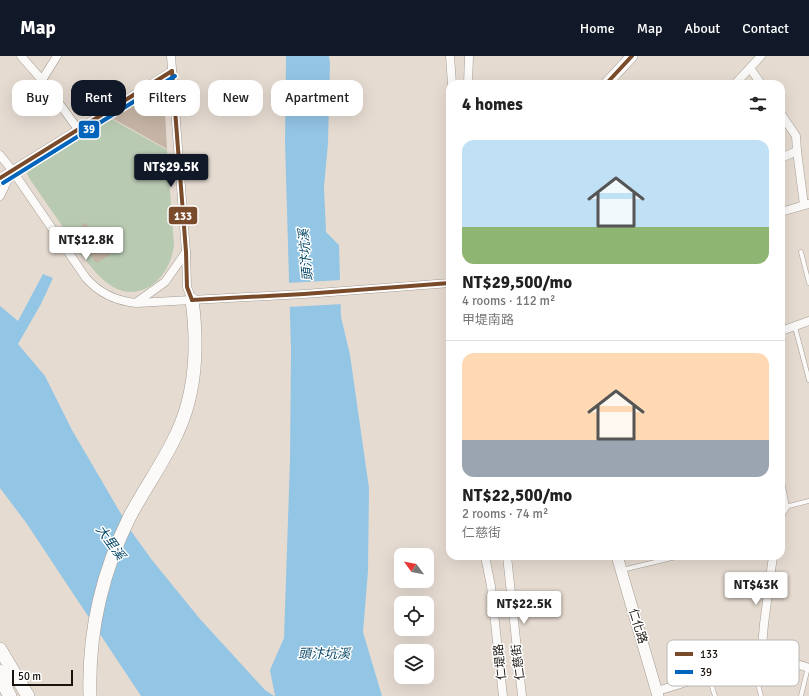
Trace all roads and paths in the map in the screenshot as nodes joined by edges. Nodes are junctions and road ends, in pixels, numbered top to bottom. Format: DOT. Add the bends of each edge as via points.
graph roads {
  1 [pos="21,56"];
  2 [pos="57,56"];
  3 [pos="171,56"];
  4 [pos="450,56"];
  5 [pos="469,56"];
  6 [pos="632,56"];
  7 [pos="761,56"];
  8 [pos="750,68"];
  9 [pos="172,71"];
  10 [pos="42,80"];
  11 [pos="452,80"];
  12 [pos="468,80"];
  13 [pos="612,80"];
  14 [pos="739,80"];
  15 [pos="758,80"];
  16 [pos="63,109"];
  17 [pos="785,120"];
  18 [pos="78,130"];
  19 [pos="797,151"];
  20 [pos="0,155"];
  21 [pos="785,156"];
  22 [pos="12,170"];
  23 [pos="3,181"];
  24 [pos="0,196"];
  25 [pos="807,205"];
  26 [pos="785,211"];
  27 [pos="186,252"];
  28 [pos="801,252"];
  29 [pos="809,283"];
  30 [pos="446,284"];
  31 [pos="192,300"];
  32 [pos="136,303"];
  33 [pos="809,321"];
  34 [pos="795,327"];
  35 [pos="785,330"];
  36 [pos="809,380"];
  37 [pos="809,501"];
  38 [pos="785,507"];
  39 [pos="486,560"];
  40 [pos="507,560"];
  41 [pos="618,560"];
  42 [pos="663,560"];
  43 [pos="772,560"];
  44 [pos="621,570"];
  45 [pos="763,640"];
  46 [pos="0,649"];
  47 [pos="808,668"];
  48 [pos="0,670"];
  49 [pos="0,679"];
  50 [pos="679,686"];
  51 [pos="711,686"];
  52 [pos="759,686"];
  53 [pos="658,694"];
  54 [pos="10,696"];
  55 [pos="16,696"];
  56 [pos="28,696"];
  57 [pos="90,696"];
  58 [pos="504,696"];
  59 [pos="522,696"];
  60 [pos="714,696"];
  61 [pos="762,696"];
  62 [pos="801,696"];
  1 -- 10 [label="street"];
  2 -- 10 [label="street"];
  3 -- 9 [label="street"];
  4 -- 11 [label="street"];
  5 -- 12 [label="street"];
  6 -- 13 [label="main road"];
  7 -- 8 [label="street"];
  8 -- 14 [label="street"];
  8 -- 15 [label="street"];
  9 -- 18 [label="street"];
  9 -- 27 [label="street"];
  16 -- 18 [label="street"];
  17 -- 19 [label="street" via="796,136"];
  18 -- 22 [label="street"];
  19 -- 21 [label="street"];
  19 -- 25 [label="street"];
  20 -- 22 [label="street"];
  22 -- 23 [label="street"];
  22 -- 32 [label="street" via="88,280 115,298"];
  23 -- 24 [label="street"];
  25 -- 26 [label="street"];
  27 -- 31 [label="street" via="187,288"];
  27 -- 32 [label="street" via="165,282"];
  28 -- 29 [label="lane"];
  30 -- 31 [label="street"];
  31 -- 32 [label="street"];
  31 -- 57 [label="highway" via="195,342 189,402 177,434 129,518 112,558 93,631"];
  33 -- 34 [label="street"];
  34 -- 35 [label="street"];
  34 -- 36 [label="lane"];
  37 -- 38 [label="lane"];
  39 -- 58 [label="street, 仁堤路"];
  40 -- 59 [label="street, 仁慈街"];
  41 -- 44 [label="main road, 仁化路"];
  42 -- 44 [label="lane"];
  43 -- 45 [label="street"];
  44 -- 53 [label="main road, 仁化路"];
  46 -- 56 [label="highway"];
  47 -- 62 [label="lane"];
  48 -- 55 [label="street"];
  49 -- 54 [label="highway"];
  50 -- 53 [label="street"];
  51 -- 60 [label="lane"];
  52 -- 61 [label="lane"];
}
